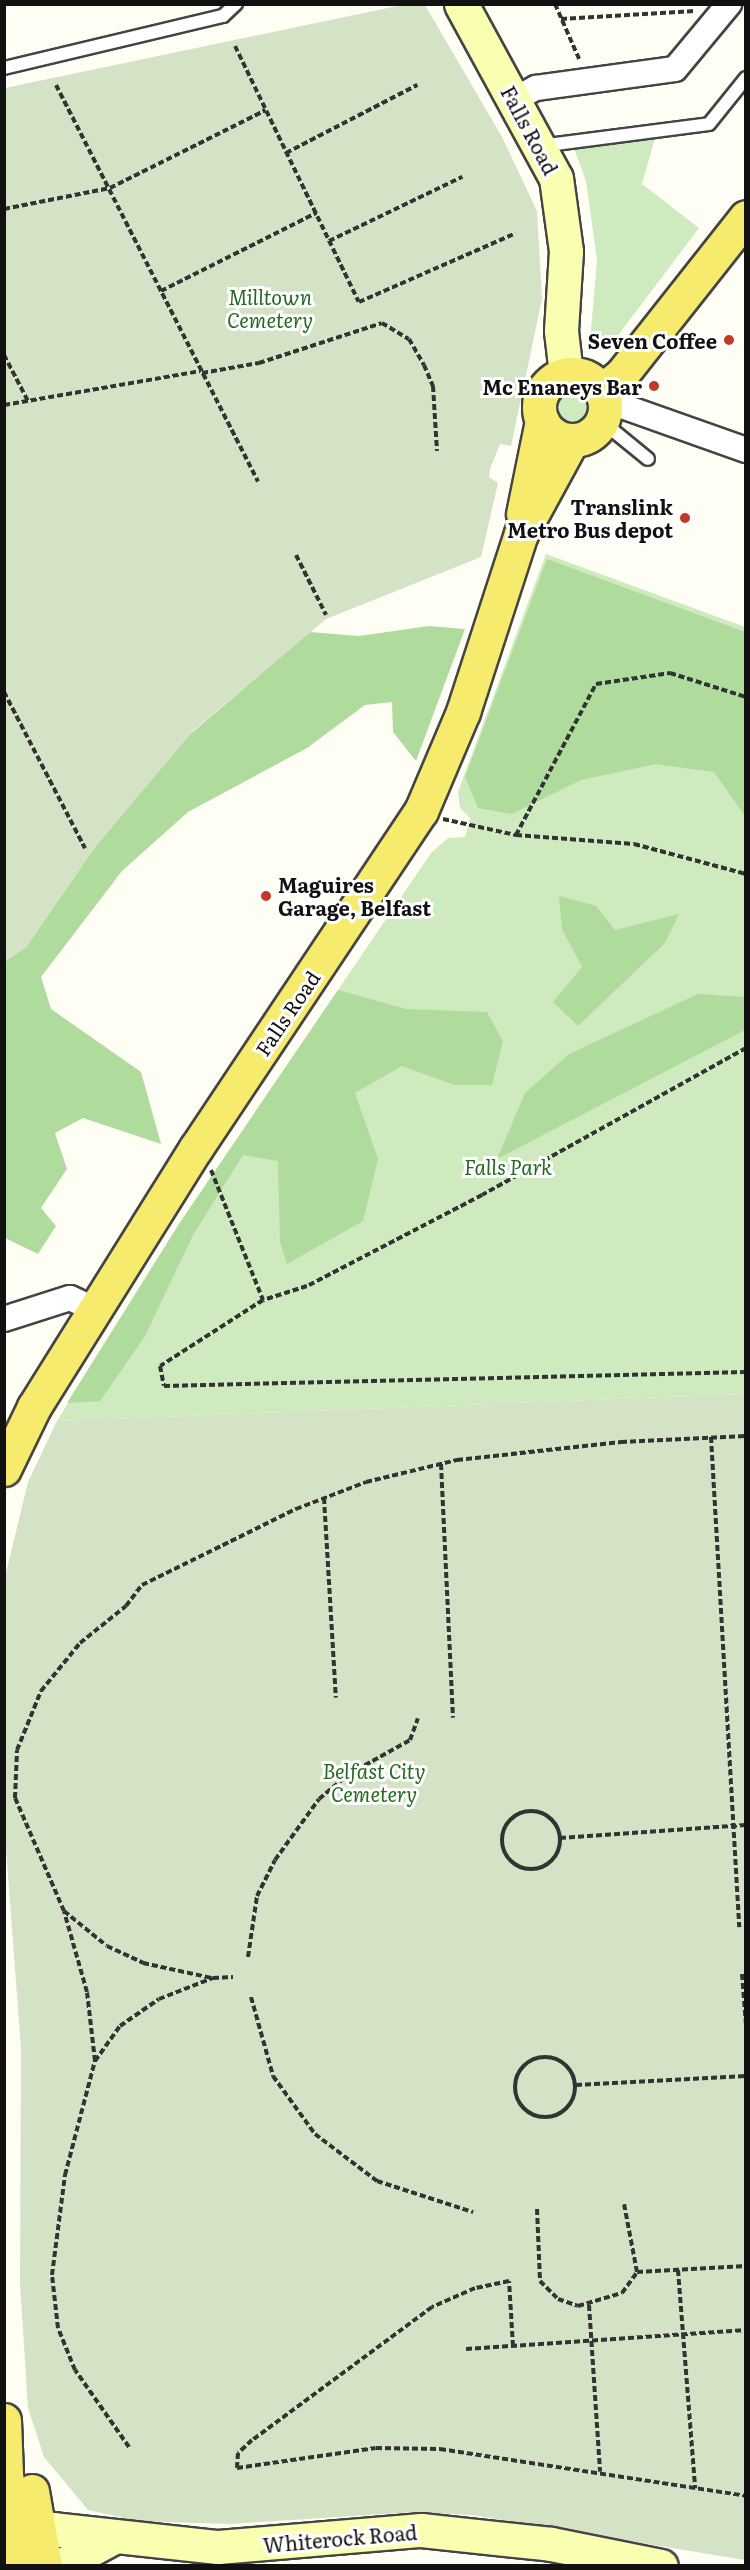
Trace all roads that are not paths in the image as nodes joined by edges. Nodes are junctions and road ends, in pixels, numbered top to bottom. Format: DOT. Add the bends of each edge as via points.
graph roads {
  1 [pos="236,4"];
  2 [pos="461,4"];
  3 [pos="727,7"];
  4 [pos="4,69"];
  5 [pos="746,78"];
  6 [pos="515,99"];
  7 [pos="540,146"];
  8 [pos="746,217"];
  9 [pos="566,374"];
  10 [pos="602,403"];
  11 [pos="542,421"];
  12 [pos="570,444"];
  13 [pos="746,450"];
  14 [pos="648,459"];
  15 [pos="521,534"];
  16 [pos="94,1309"];
  17 [pos="4,1319"];
  18 [pos="4,1470"];
  19 [pos="6,2432"];
  20 [pos="29,2531"];
  21 [pos="112,2538"];
  22 [pos="22,2565"];
  23 [pos="45,2565"];
  24 [pos="60,2565"];
  25 [pos="661,2565"];
  1 -- 4 [label="lane" via="223,16"];
  2 -- 6 [label="street, Falls Road"];
  3 -- 6 [label="street" via="675,69 536,88"];
  5 -- 7 [label="lane" via="709,124"];
  6 -- 7 [label="street, Falls Road"];
  7 -- 9 [label="street, Falls Road" via="556,178 563,216 561,331"];
  8 -- 10 [label="main road"];
  9 -- 10 [label="main road" via="585,376"];
  9 -- 11 [label="main road" via="548,388"];
  10 -- 12 [label="main road"];
  10 -- 13 [label="street"];
  10 -- 14 [label="lane"];
  11 -- 12 [label="main road" via="555,440"];
  11 -- 15 [label="main road, Falls Road" via="526,484"];
  12 -- 15 [label="main road, Falls Road"];
  15 -- 16 [label="main road, Falls Road" via="463,712 421,811"];
  16 -- 17 [label="street" via="70,1298"];
  16 -- 18 [label="main road, Falls Road" via="34,1407"];
  19 -- 20 [label="main road" via="6,2475"];
  20 -- 21 [label="street, Whiterock Road"];
  20 -- 22 [label="main road"];
  20 -- 23 [label="main road"];
  21 -- 24 [label="street"];
  21 -- 25 [label="street, Whiterock Road" via="218,2547 421,2530 551,2544"];
}
